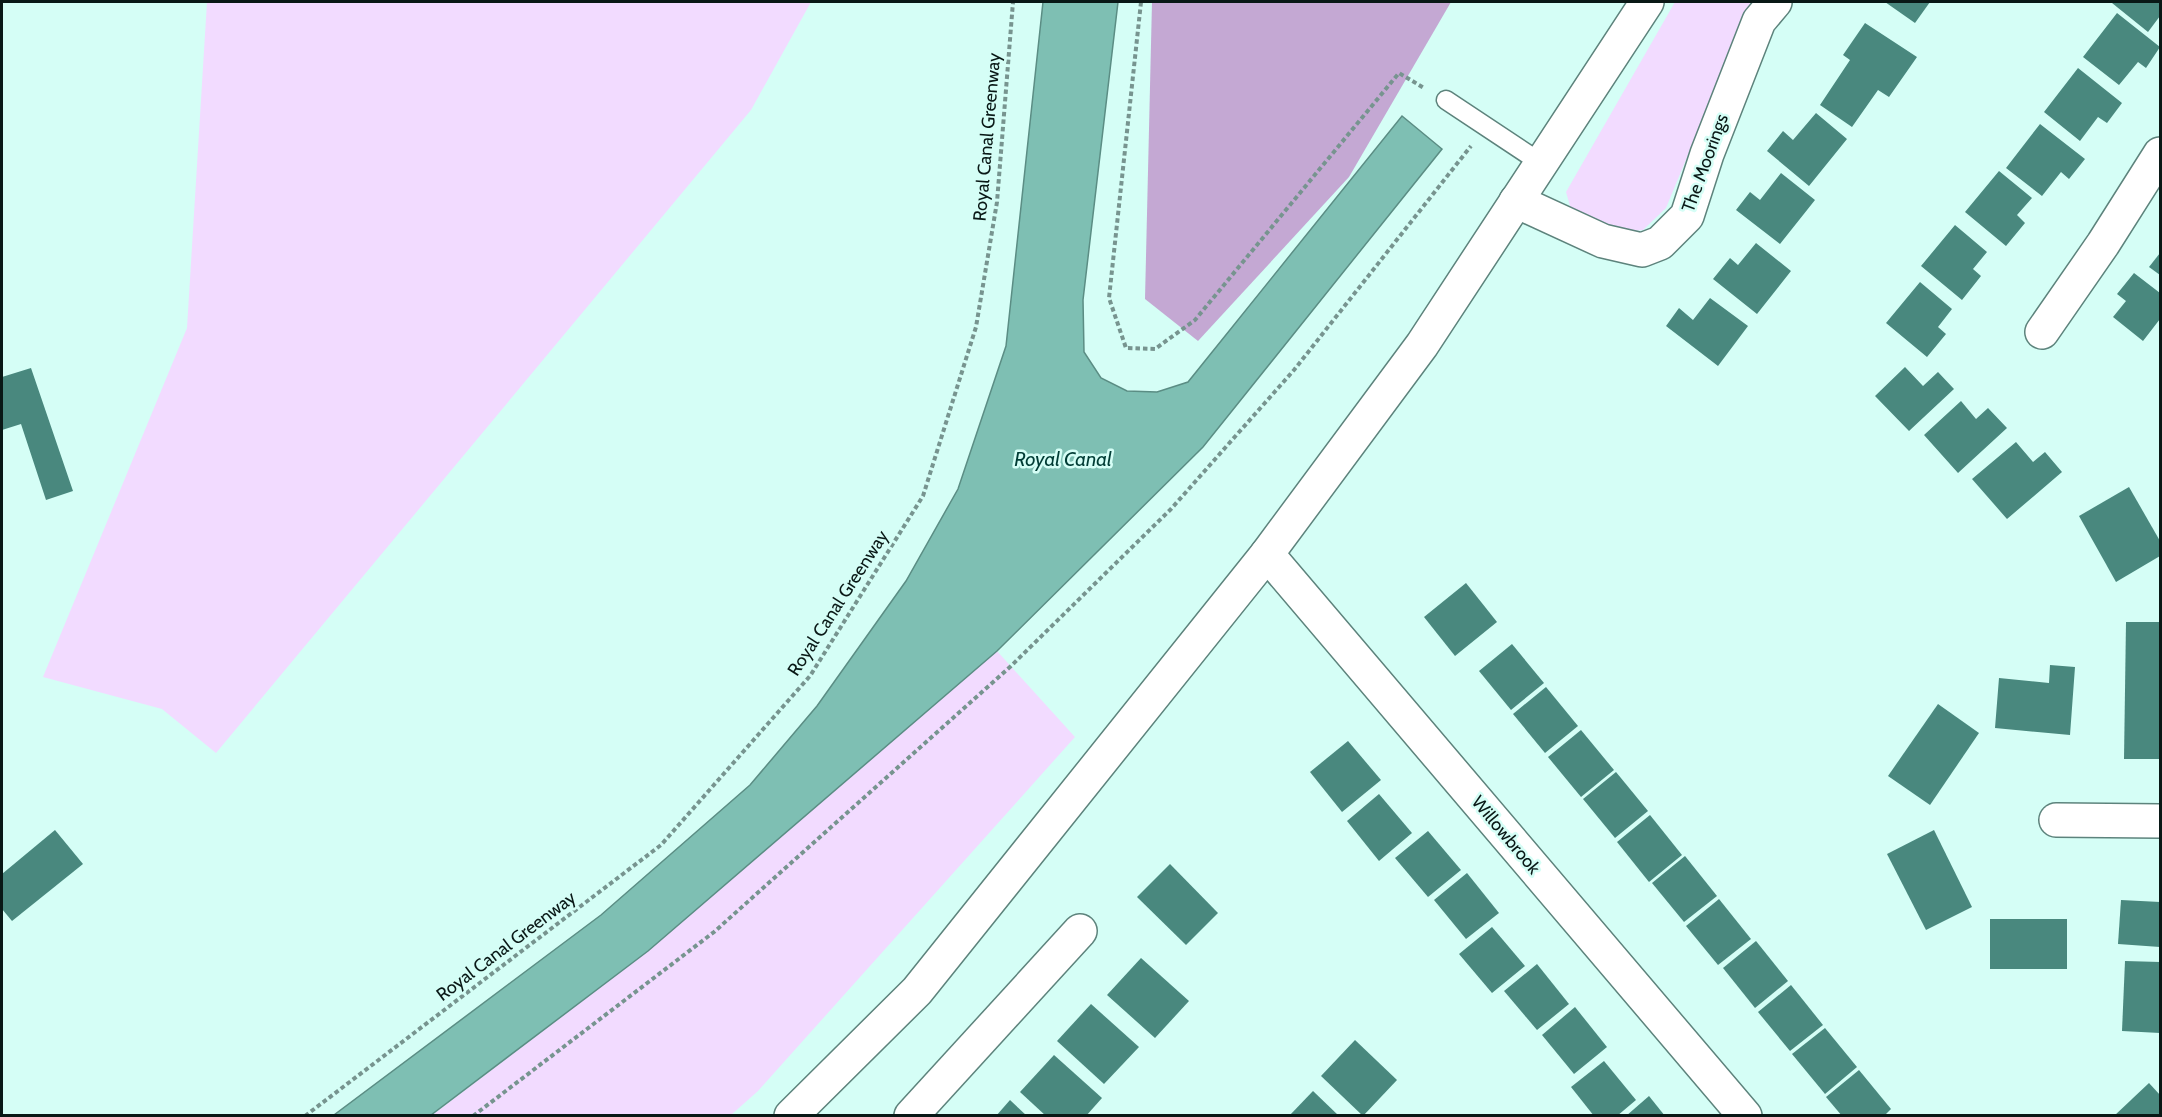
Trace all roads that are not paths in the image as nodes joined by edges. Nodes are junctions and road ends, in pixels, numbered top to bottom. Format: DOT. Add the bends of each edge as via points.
graph roads {
  1 [pos="1647,2"];
  2 [pos="1775,2"];
  3 [pos="1446,100"];
  4 [pos="2160,154"];
  5 [pos="1541,163"];
  6 [pos="1516,201"];
  7 [pos="2042,332"];
  8 [pos="1267,554"];
  9 [pos="2056,819"];
  10 [pos="2160,821"];
  11 [pos="1080,931"];
  12 [pos="791,1116"];
  13 [pos="911,1116"];
  14 [pos="1745,1116"];
  1 -- 5 [label="street"];
  2 -- 6 [label="street, The Moorings" via="1759,21 1687,216 1660,243 1642,250 1603,242"];
  3 -- 5 [label="lane"];
  4 -- 7 [label="street"];
  5 -- 6 [label="street"];
  6 -- 8 [label="street" via="1422,345"];
  8 -- 12 [label="street" via="917,991"];
  8 -- 14 [label="street, Willowbrook"];
  9 -- 10 [label="street"];
  11 -- 13 [label="street"];
}
